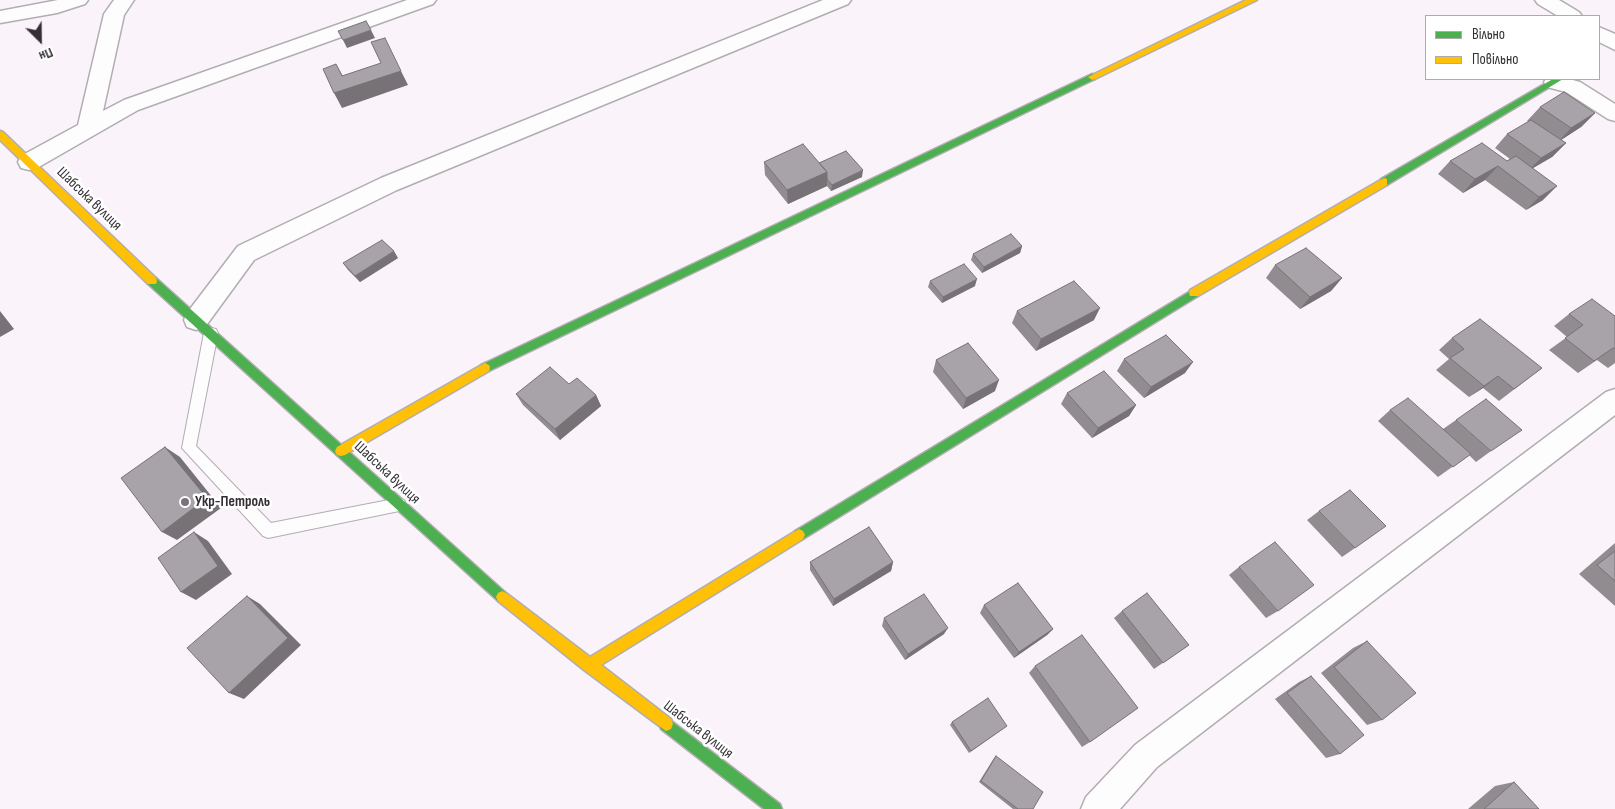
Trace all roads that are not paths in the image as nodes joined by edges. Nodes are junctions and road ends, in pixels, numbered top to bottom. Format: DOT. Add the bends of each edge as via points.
graph roads {
  1 [pos="78,0"];
  2 [pos="124,0"];
  3 [pos="426,0"];
  4 [pos="841,0"];
  5 [pos="1253,0"];
  6 [pos="1545,0"];
  7 [pos="1570,15"];
  8 [pos="0,18"];
  9 [pos="1600,34"];
  10 [pos="1615,44"];
  11 [pos="1600,55"];
  12 [pos="1556,80"];
  13 [pos="1615,114"];
  14 [pos="88,129"];
  15 [pos="0,134"];
  16 [pos="29,162"];
  17 [pos="204,327"];
  18 [pos="1615,400"];
  19 [pos="341,452"];
  20 [pos="400,505"];
  21 [pos="589,665"];
  22 [pos="775,809"];
  23 [pos="1098,809"];
  1 -- 8 [label="street"];
  2 -- 14 [label="street" via="114,14"];
  3 -- 14 [label="street" via="130,105"];
  4 -- 17 [label="street" via="389,184 246,252"];
  5 -- 19 [label="street" via="473,374"];
  6 -- 7 [label="street"];
  9 -- 10 [label="street"];
  10 -- 11 [label="street"];
  12 -- 13 [label="street"];
  12 -- 21 [label="street" via="1162,312"];
  14 -- 16 [label="street"];
  15 -- 16 [label="street, Шабська вулиця"];
  16 -- 17 [label="street, Шабська вулиця"];
  17 -- 19 [label="street, Шабська вулиця"];
  17 -- 20 [label="lane" via="189,448 268,531"];
  18 -- 23 [label="street" via="1146,756"];
  19 -- 20 [label="street, Шабська вулиця"];
  20 -- 21 [label="street, Шабська вулиця" via="487,585"];
  21 -- 22 [label="street, Шабська вулиця"];
}
